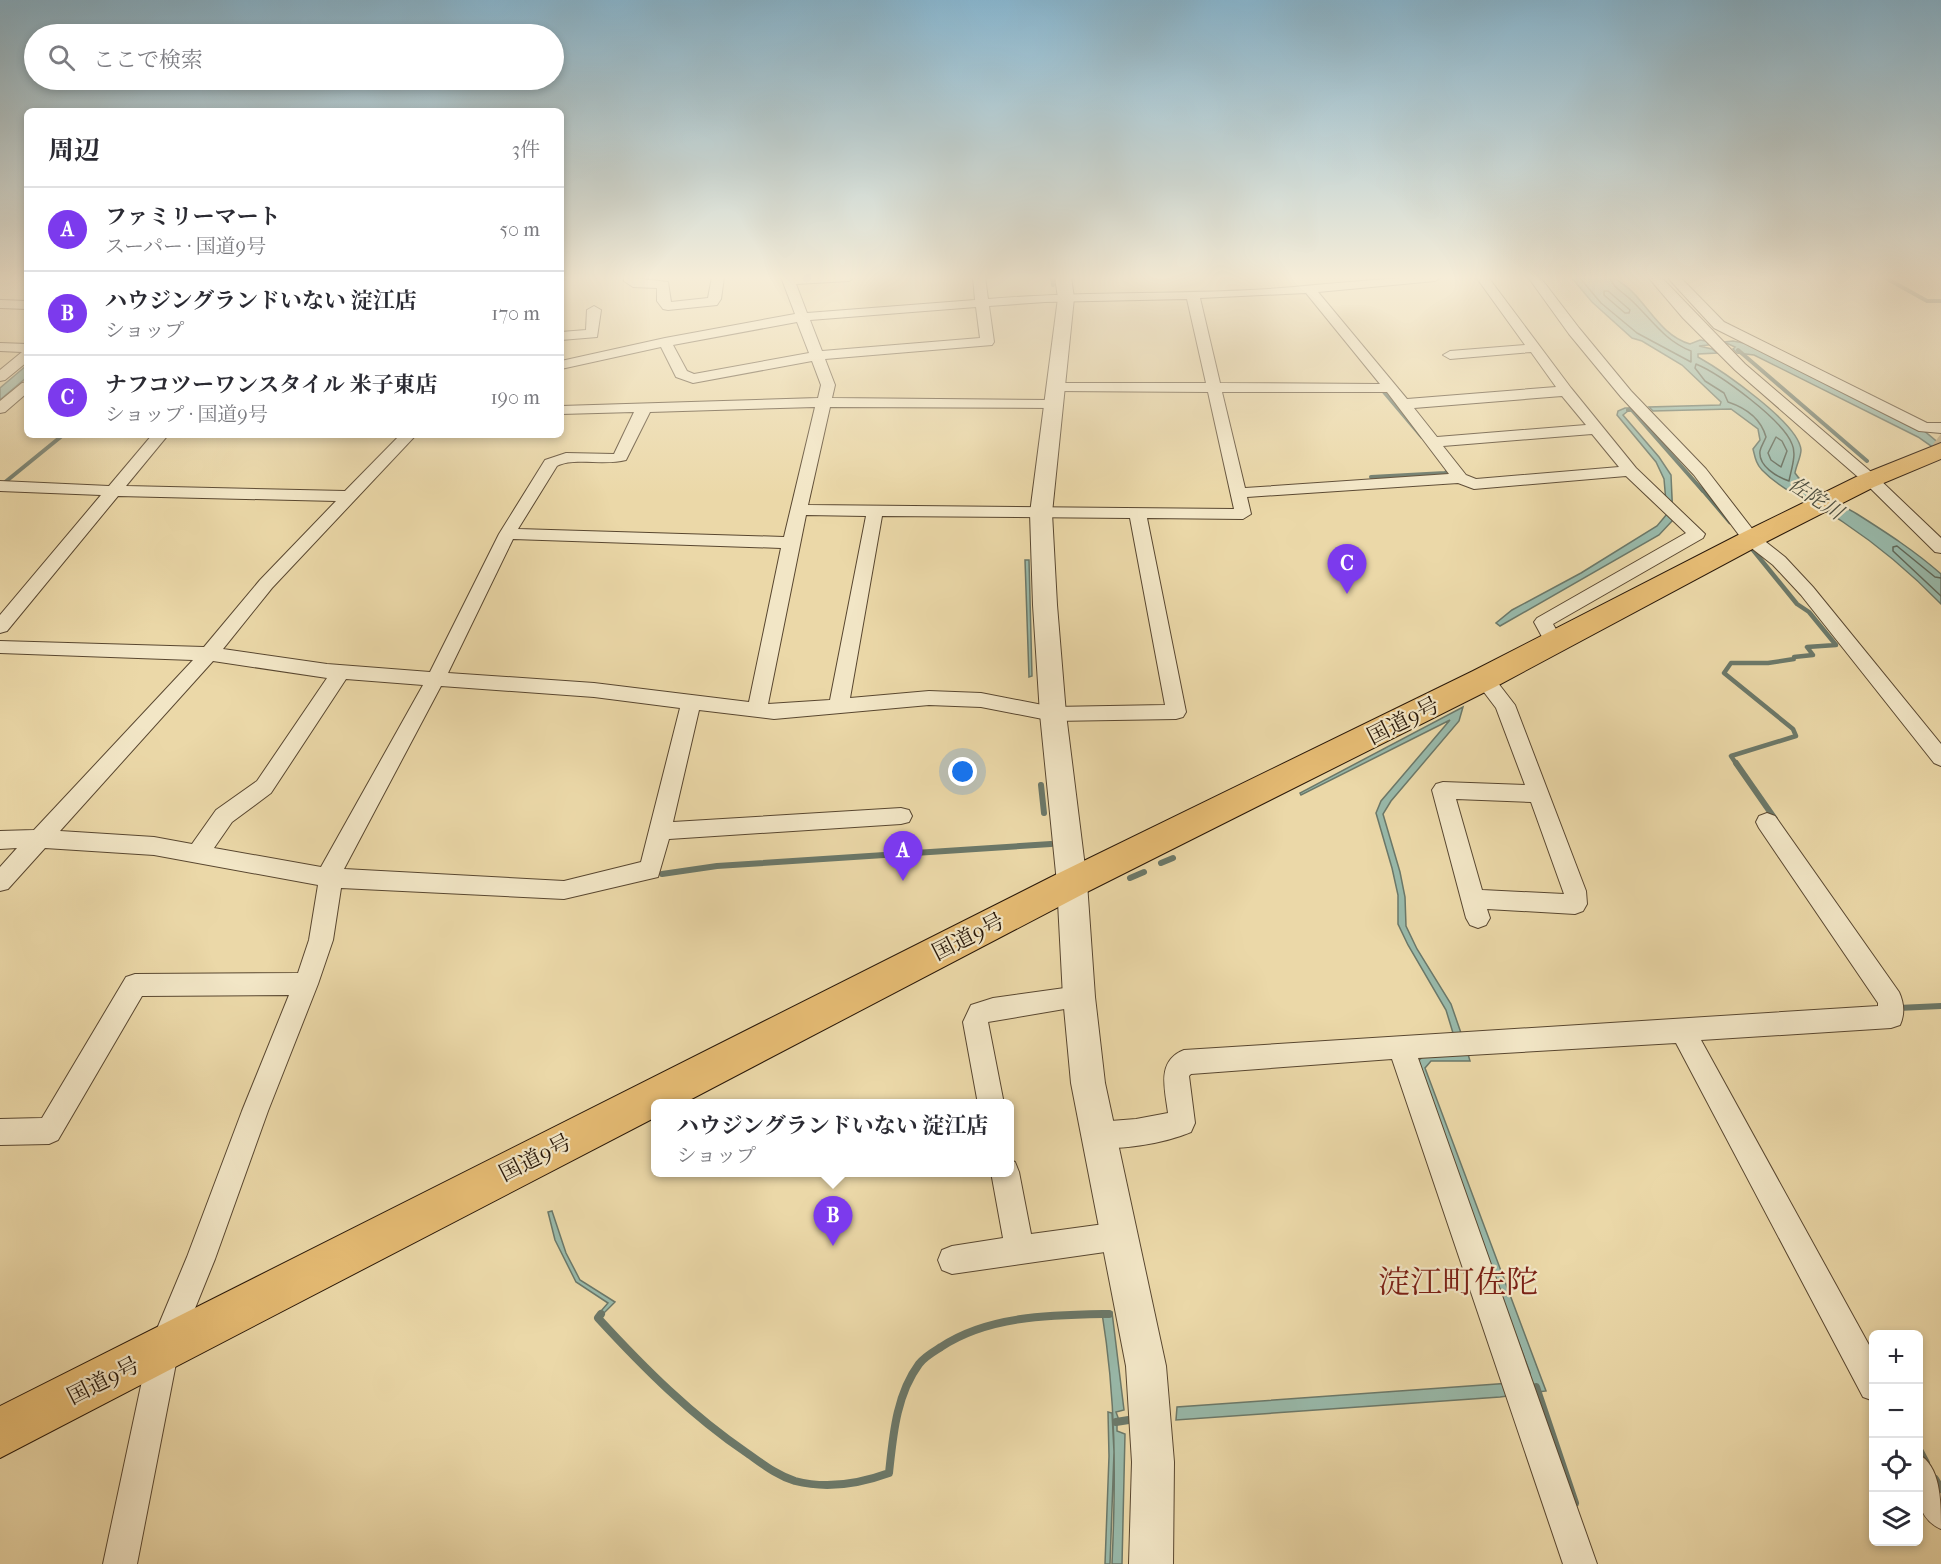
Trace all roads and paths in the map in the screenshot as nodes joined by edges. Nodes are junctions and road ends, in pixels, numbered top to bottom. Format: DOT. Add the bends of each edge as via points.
graph roads {
  1 [pos="627,350"];
  2 [pos="669,350"];
  3 [pos="814,350"];
  4 [pos="889,350"];
  5 [pos="1059,350"];
  6 [pos="1206,350"];
  7 [pos="1360,350"];
  8 [pos="1510,350"];
  9 [pos="1536,350"];
  10 [pos="1590,350"];
  11 [pos="1723,350"];
  12 [pos="1769,350"];
  13 [pos="1449,355"];
  14 [pos="816,356"];
  15 [pos="24,357"];
  16 [pos="564,363"];
  17 [pos="0,377"];
  18 [pos="24,388"];
  19 [pos="1215,388"];
  20 [pos="1391,388"];
  21 [pos="1566,390"];
  22 [pos="1053,396"];
  23 [pos="4,403"];
  24 [pos="824,403"];
  25 [pos="1404,404"];
  26 [pos="644,408"];
  27 [pos="564,410"];
  28 [pos="1596,429"];
  29 [pos="158,438"];
  30 [pos="405,438"];
  31 [pos="1433,442"];
  32 [pos="1939,442"];
  33 [pos="1630,471"];
  34 [pos="1460,478"];
  35 [pos="1868,481"];
  36 [pos="0,486"];
  37 [pos="114,491"];
  38 [pos="1238,493"];
  39 [pos="350,496"];
  40 [pos="799,510"];
  41 [pos="875,511"];
  42 [pos="1041,513"];
  43 [pos="1138,513"];
  44 [pos="507,534"];
  45 [pos="1753,538"];
  46 [pos="791,543"];
  47 [pos="1941,548"];
  48 [pos="0,627"];
  49 [pos="1554,642"];
  50 [pos="0,647"];
  51 [pos="209,654"];
  52 [pos="341,672"];
  53 [pos="1484,679"];
  54 [pos="435,680"];
  55 [pos="691,702"];
  56 [pos="839,706"];
  57 [pos="757,710"];
  58 [pos="1053,714"];
  59 [pos="1941,758"];
  60 [pos="1538,794"];
  61 [pos="901,816"];
  62 [pos="1767,822"];
  63 [pos="660,831"];
  64 [pos="39,839"];
  65 [pos="0,840"];
  66 [pos="197,854"];
  67 [pos="330,878"];
  68 [pos="0,882"];
  69 [pos="1072,883"];
  70 [pos="306,984"];
  71 [pos="1079,997"];
  72 [pos="1683,1031"];
  73 [pos="1401,1047"];
  74 [pos="990,1099"];
  75 [pos="0,1132"];
  76 [pos="1098,1135"];
  77 [pos="1006,1177"];
  78 [pos="1119,1236"];
  79 [pos="1020,1250"];
  80 [pos="952,1260"];
  81 [pos="164,1348"];
  82 [pos="1873,1384"];
  83 [pos="0,1432"];
  84 [pos="1923,1479"];
  85 [pos="1941,1512"];
  86 [pos="120,1564"];
  87 [pos="1151,1564"];
  88 [pos="1580,1564"];
  1 -- 16 [label="street"];
  2 -- 14 [label="street" via="681,374 690,379"];
  3 -- 14 [label="street"];
  4 -- 14 [label="street"];
  5 -- 22 [label="street"];
  6 -- 19 [label="street"];
  7 -- 20 [label="street"];
  8 -- 13 [label="street"];
  9 -- 21 [label="street"];
  10 -- 45 [label="street" via="1700,472"];
  11 -- 35 [label="street"];
  12 -- 32 [label="street" via="1924,428"];
  14 -- 24 [label="street" via="828,385"];
  15 -- 17 [label="street"];
  18 -- 23 [label="street"];
  19 -- 20 [label="street"];
  19 -- 22 [label="street"];
  19 -- 38 [label="street"];
  20 -- 25 [label="street"];
  21 -- 25 [label="street"];
  21 -- 28 [label="street"];
  22 -- 24 [label="street"];
  22 -- 42 [label="street"];
  24 -- 26 [label="street"];
  24 -- 40 [label="street"];
  25 -- 31 [label="street"];
  26 -- 27 [label="street"];
  26 -- 44 [label="street" via="620,457 553,461"];
  28 -- 31 [label="street"];
  28 -- 33 [label="street"];
  29 -- 37 [label="street"];
  30 -- 39 [label="street"];
  31 -- 34 [label="street"];
  32 -- 35 [label="highway, 国道9号"];
  33 -- 34 [label="street" via="1474,484"];
  33 -- 49 [label="street" via="1697,534 1543,621"];
  34 -- 38 [label="street"];
  35 -- 45 [label="highway, 国道9号"];
  35 -- 47 [label="street"];
  36 -- 37 [label="street"];
  37 -- 39 [label="street"];
  37 -- 48 [label="street"];
  38 -- 43 [label="street" via="1243,514"];
  39 -- 51 [label="street" via="266,584"];
  40 -- 41 [label="street"];
  40 -- 46 [label="street"];
  41 -- 42 [label="street"];
  41 -- 56 [label="street"];
  42 -- 43 [label="street"];
  42 -- 58 [label="street"];
  43 -- 58 [label="street" via="1176,711"];
  44 -- 46 [label="street"];
  44 -- 54 [label="street"];
  45 -- 49 [label="highway, 国道9号"];
  45 -- 59 [label="street" via="1807,591"];
  46 -- 57 [label="street"];
  49 -- 53 [label="highway, 国道9号"];
  50 -- 51 [label="street"];
  51 -- 52 [label="street"];
  51 -- 64 [label="street"];
  52 -- 54 [label="street"];
  52 -- 66 [label="street" via="264,787 224,816"];
  53 -- 60 [label="street" via="1505,705"];
  53 -- 69 [label="highway, 国道9号"];
  54 -- 55 [label="street" via="594,690"];
  54 -- 67 [label="street"];
  55 -- 57 [label="street"];
  55 -- 63 [label="street"];
  56 -- 57 [label="street"];
  56 -- 58 [label="street" via="928,698 981,700"];
  58 -- 69 [label="street"];
  60 -- 60 [label="street" via="1443,790 1476,908 1575,904 1575,891"];
  61 -- 63 [label="street"];
  62 -- 72 [label="street" via="1890,1000 1892,1017"];
  63 -- 67 [label="street" via="650,870 564,890"];
  64 -- 65 [label="street"];
  64 -- 66 [label="street" via="154,846"];
  64 -- 68 [label="street"];
  66 -- 67 [label="street"];
  67 -- 70 [label="street" via="321,940"];
  69 -- 71 [label="street"];
  69 -- 81 [label="highway, 国道9号"];
  70 -- 75 [label="street" via="135,985 50,1131"];
  70 -- 81 [label="street"];
  71 -- 74 [label="street" via="980,1012 975,1022"];
  71 -- 76 [label="street"];
  72 -- 73 [label="street"];
  72 -- 82 [label="street"];
  73 -- 76 [label="street" via="1184,1062 1176,1073 1182,1123"];
  73 -- 88 [label="street"];
  76 -- 78 [label="street"];
  77 -- 79 [label="street"];
  78 -- 79 [label="street"];
  78 -- 87 [label="street" via="1146,1366 1153,1462"];
  79 -- 80 [label="street"];
  81 -- 83 [label="highway, 国道9号"];
  81 -- 86 [label="street"];
  84 -- 85 [label="street"];
}
